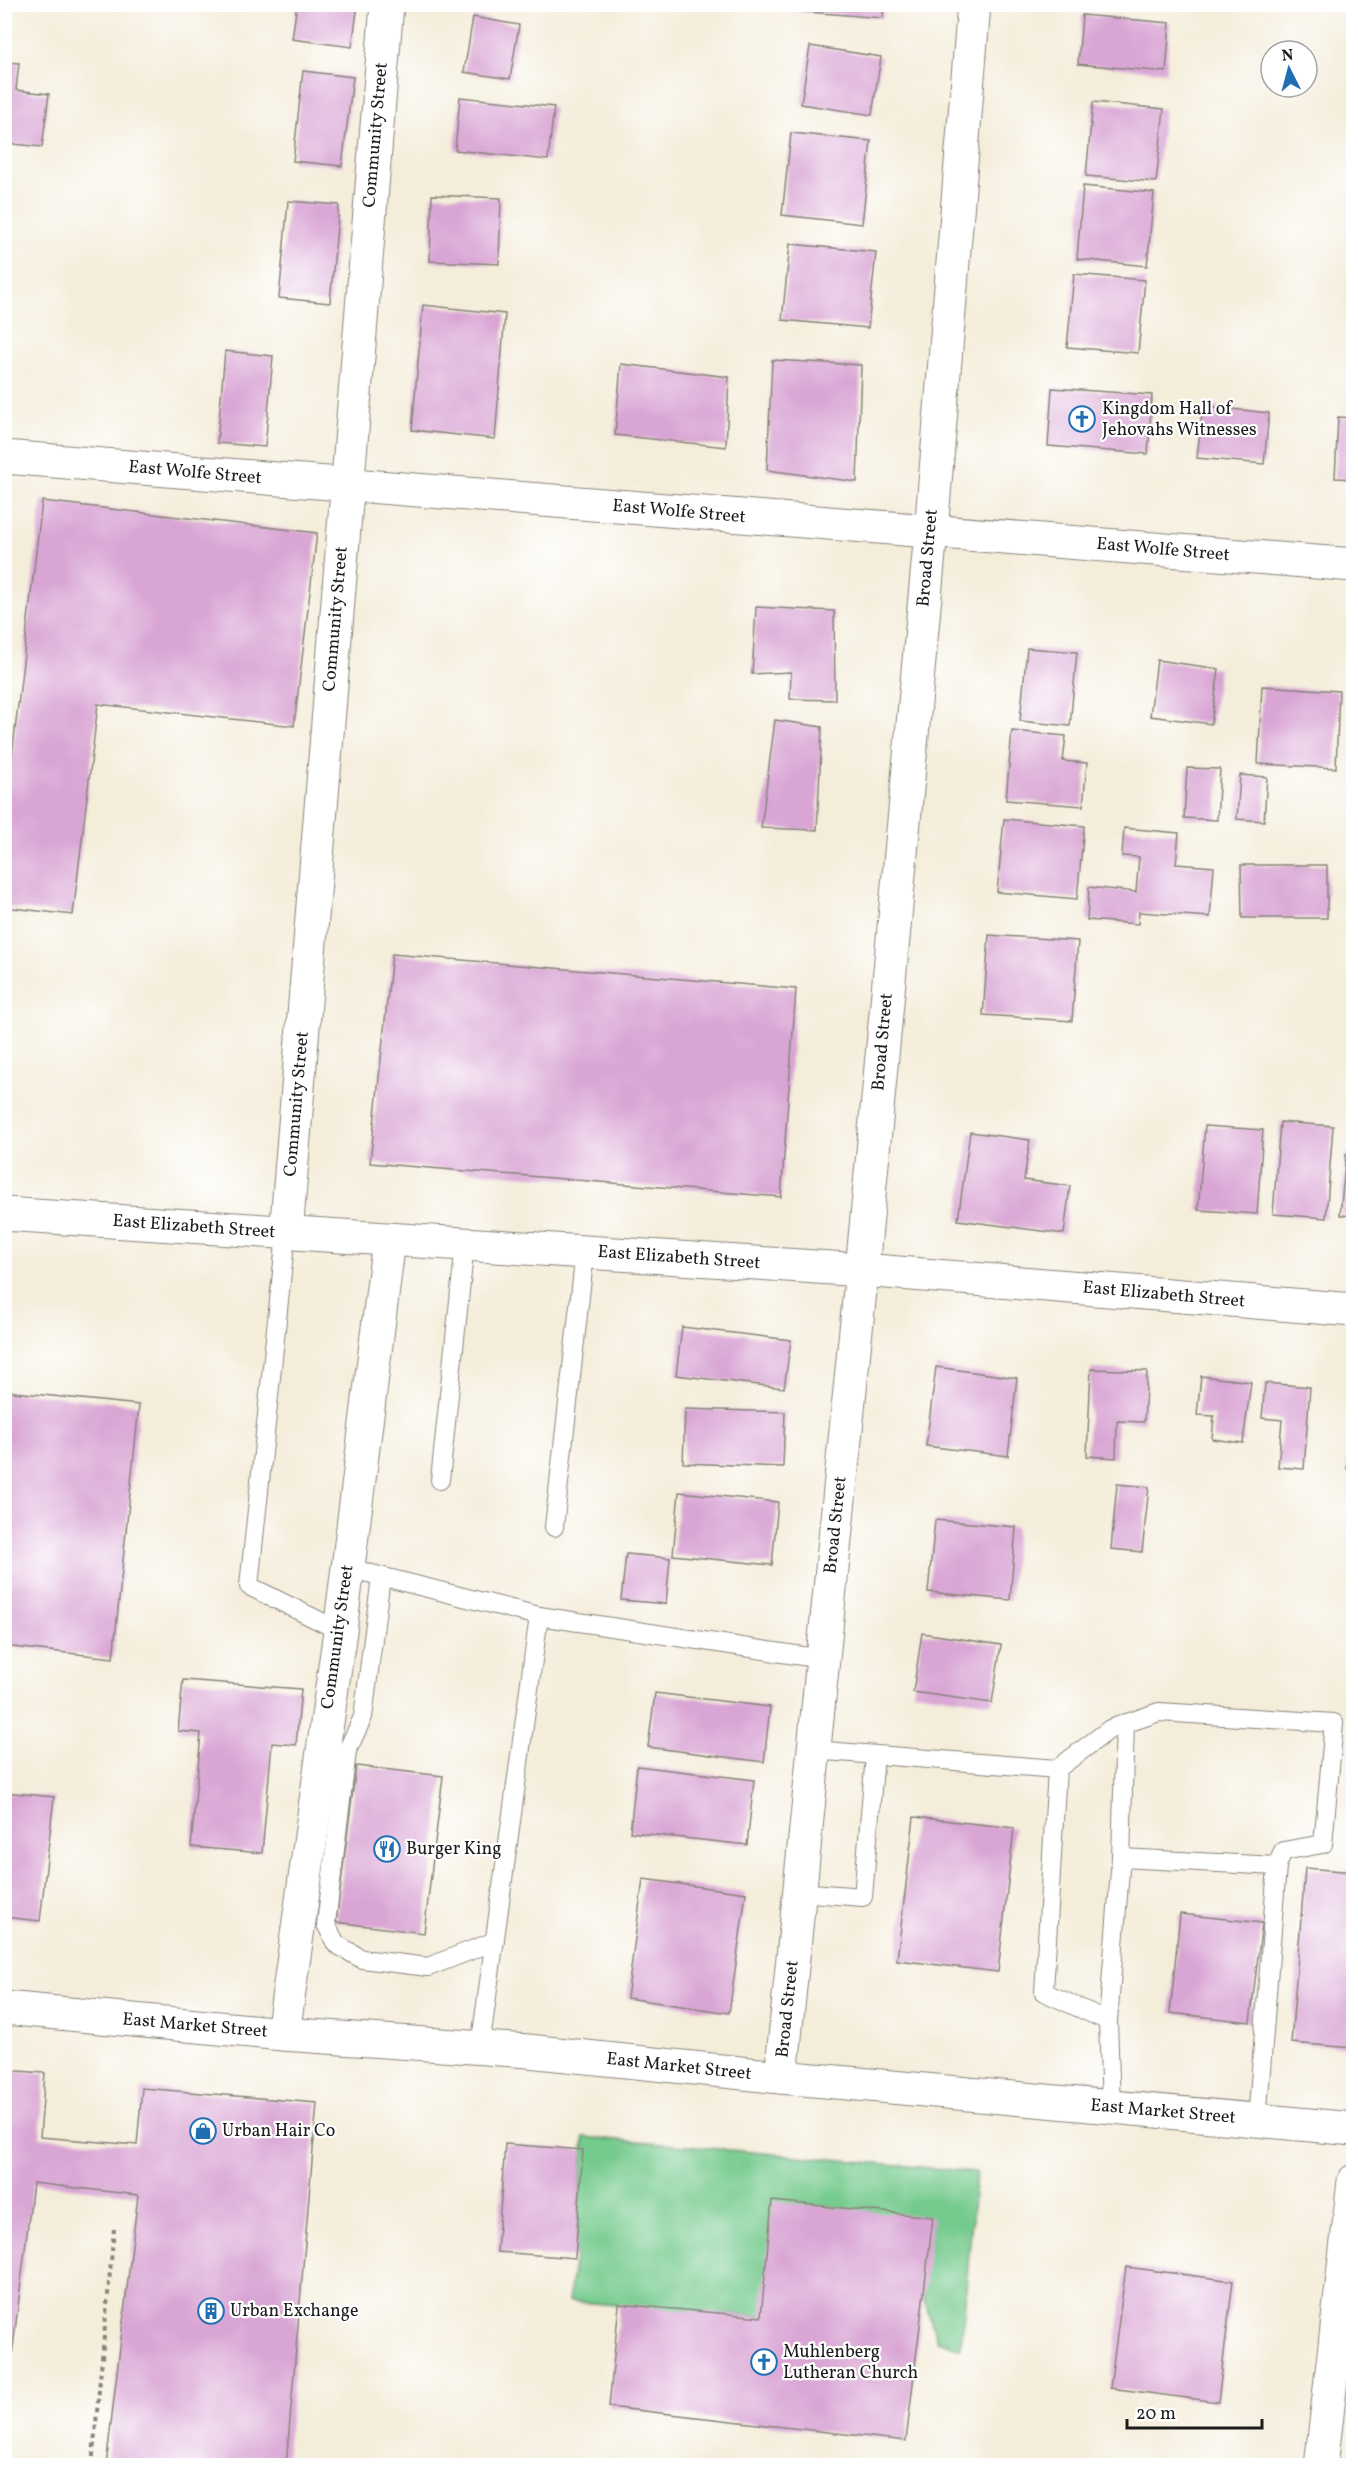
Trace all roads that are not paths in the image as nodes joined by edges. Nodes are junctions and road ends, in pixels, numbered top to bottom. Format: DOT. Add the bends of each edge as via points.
graph roads {
  1 [pos="387,4"];
  2 [pos="974,4"];
  3 [pos="4,457"];
  4 [pos="347,485"];
  5 [pos="931,532"];
  6 [pos="1353,566"];
  7 [pos="4,1214"];
  8 [pos="286,1234"];
  9 [pos="389,1240"];
  10 [pos="465,1245"];
  11 [pos="585,1252"];
  12 [pos="862,1270"];
  13 [pos="1353,1310"];
  14 [pos="440,1480"];
  15 [pos="554,1527"];
  16 [pos="348,1568"];
  17 [pos="381,1576"];
  18 [pos="539,1616"];
  19 [pos="340,1631"];
  20 [pos="822,1659"];
  21 [pos="1125,1723"];
  22 [pos="813,1750"];
  23 [pos="875,1755"];
  24 [pos="1057,1769"];
  25 [pos="1121,1858"];
  26 [pos="1277,1866"];
  27 [pos="799,1892"];
  28 [pos="495,1941"];
  29 [pos="4,2008"];
  30 [pos="1108,2021"];
  31 [pos="283,2034"];
  32 [pos="480,2048"];
  33 [pos="781,2078"];
  34 [pos="1111,2107"];
  35 [pos="1257,2121"];
  36 [pos="1353,2129"];
  37 [pos="1353,2181"];
  38 [pos="1321,2466"];
  1 -- 4 [label="street, Community Street"];
  2 -- 5 [label="street, Broad Street"];
  3 -- 4 [label="street, East Wolfe Street"];
  4 -- 5 [label="street, East Wolfe Street"];
  4 -- 8 [label="street, Community Street"];
  5 -- 6 [label="street, East Wolfe Street"];
  5 -- 12 [label="street, Broad Street"];
  7 -- 8 [label="street, East Elizabeth Street"];
  8 -- 9 [label="street, East Elizabeth Street"];
  8 -- 19 [label="lane" via="249,1586"];
  9 -- 10 [label="street, East Elizabeth Street"];
  9 -- 16 [label="street, Community Street"];
  10 -- 11 [label="street, East Elizabeth Street"];
  10 -- 14 [label="lane"];
  11 -- 12 [label="street, East Elizabeth Street"];
  11 -- 15 [label="lane"];
  12 -- 13 [label="street, East Elizabeth Street"];
  12 -- 20 [label="street, Broad Street"];
  16 -- 17 [label="lane"];
  16 -- 19 [label="street, Community Street"];
  17 -- 18 [label="lane"];
  17 -- 28 [label="lane" via="363,1717 347,1751 326,1924 336,1944 362,1959 428,1967"];
  18 -- 20 [label="lane"];
  18 -- 28 [label="lane"];
  19 -- 31 [label="street, Community Street"];
  20 -- 22 [label="street, Broad Street"];
  21 -- 24 [label="lane" via="1110,1729"];
  21 -- 25 [label="lane"];
  21 -- 26 [label="lane" via="1159,1712 1334,1723 1323,1844 1283,1851"];
  22 -- 23 [label="lane"];
  22 -- 27 [label="street, Broad Street"];
  23 -- 24 [label="lane"];
  23 -- 27 [label="lane" via="863,1897"];
  24 -- 30 [label="lane" via="1044,1992"];
  25 -- 26 [label="lane"];
  25 -- 30 [label="lane"];
  26 -- 35 [label="lane"];
  27 -- 33 [label="street, Broad Street"];
  28 -- 32 [label="lane"];
  29 -- 31 [label="street, East Market Street"];
  30 -- 34 [label="lane"];
  31 -- 32 [label="street, East Market Street"];
  32 -- 33 [label="street, East Market Street"];
  33 -- 34 [label="street, East Market Street"];
  34 -- 35 [label="street, East Market Street"];
  35 -- 36 [label="street, East Market Street"];
  37 -- 38 [label="street"];
}
